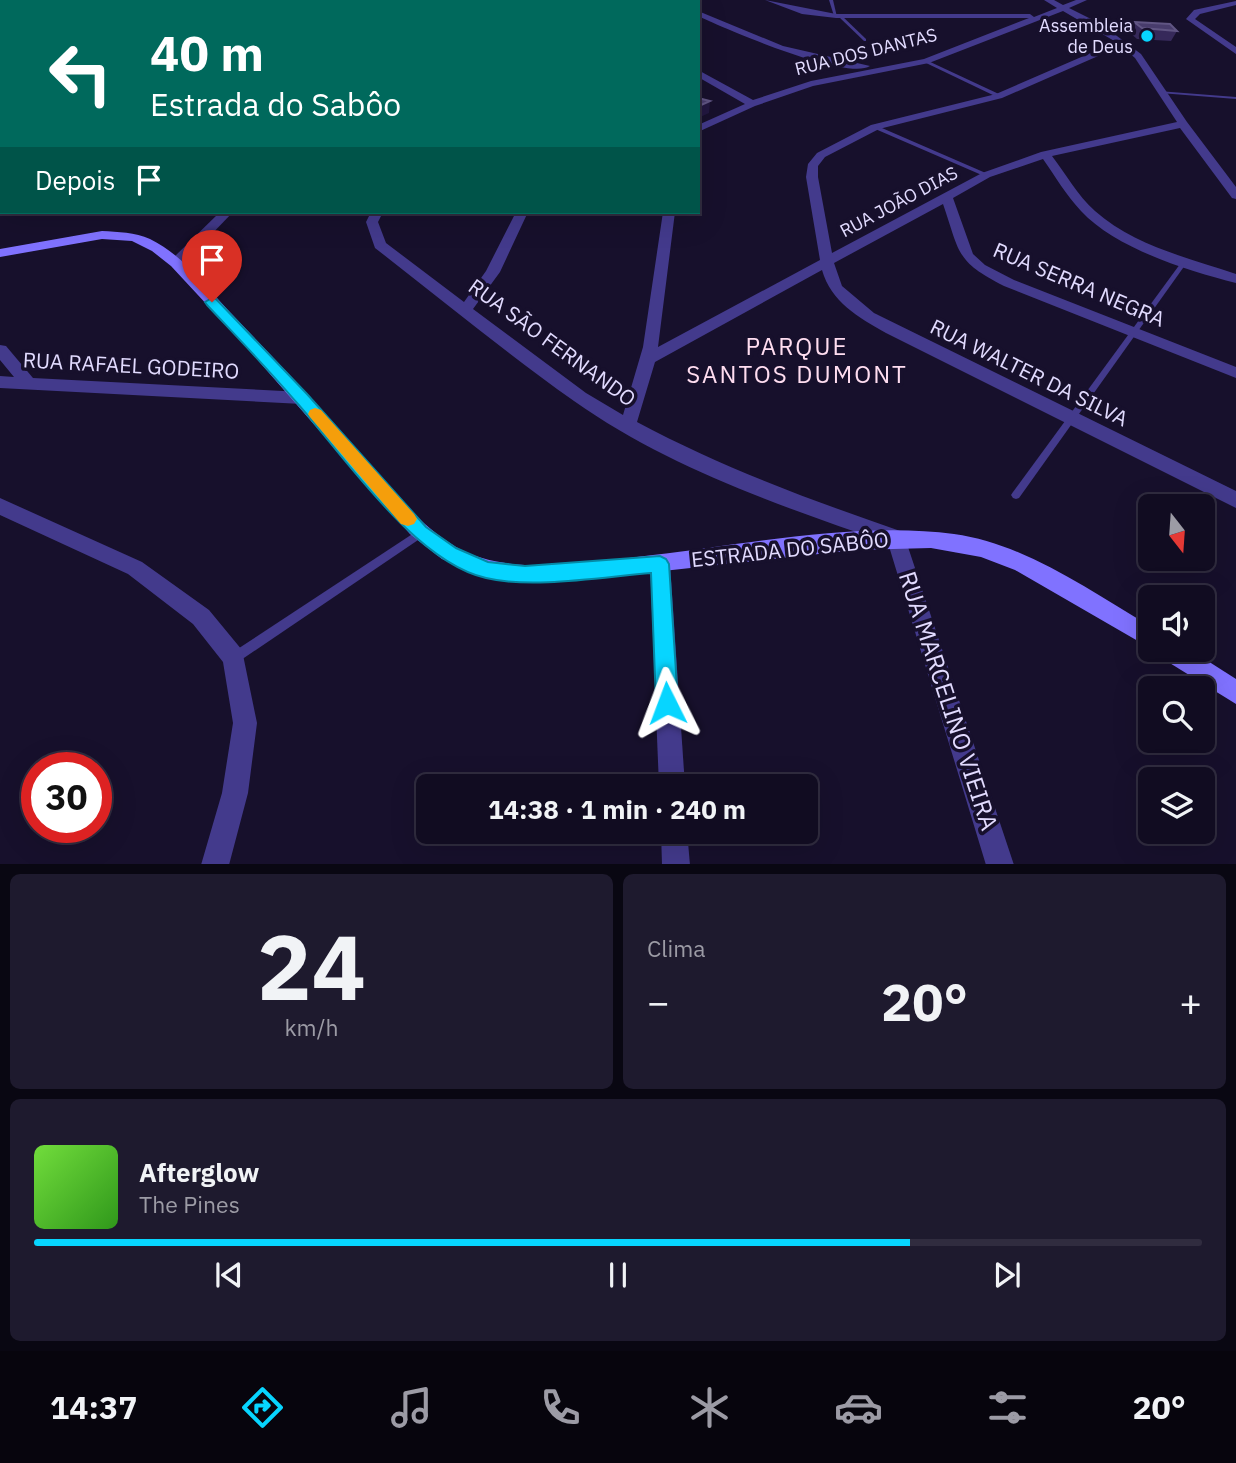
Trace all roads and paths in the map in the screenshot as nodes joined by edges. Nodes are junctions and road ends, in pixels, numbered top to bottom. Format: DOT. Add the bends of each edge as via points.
graph roads {
  1 [pos="769,0"];
  2 [pos="831,0"];
  3 [pos="1048,0"];
  4 [pos="1083,0"];
  5 [pos="1236,1"];
  6 [pos="1063,8"];
  7 [pos="700,14"];
  8 [pos="838,16"];
  9 [pos="1044,16"];
  10 [pos="865,40"];
  11 [pos="1122,42"];
  12 [pos="1236,51"];
  13 [pos="926,61"];
  14 [pos="884,68"];
  15 [pos="700,74"];
  16 [pos="1160,92"];
  17 [pos="999,96"];
  18 [pos="1236,98"];
  19 [pos="752,104"];
  20 [pos="1182,124"];
  21 [pos="875,127"];
  22 [pos="700,128"];
  23 [pos="1045,154"];
  24 [pos="986,174"];
  25 [pos="1232,187"];
  26 [pos="1236,195"];
  27 [pos="946,196"];
  28 [pos="226,214"];
  29 [pos="376,214"];
  30 [pos="521,214"];
  31 [pos="669,214"];
  32 [pos="0,253"];
  33 [pos="827,260"];
  34 [pos="1185,261"];
  35 [pos="176,263"];
  36 [pos="1236,279"];
  37 [pos="465,310"];
  38 [pos="1135,332"];
  39 [pos="1,352"];
  40 [pos="650,358"];
  41 [pos="1236,373"];
  42 [pos="0,382"];
  43 [pos="29,384"];
  44 [pos="302,398"];
  45 [pos="1072,420"];
  46 [pos="627,426"];
  47 [pos="1016,495"];
  48 [pos="1236,500"];
  49 [pos="0,506"];
  50 [pos="420,533"];
  51 [pos="895,538"];
  52 [pos="660,564"];
  53 [pos="1138,631"];
  54 [pos="234,658"];
  55 [pos="1189,662"];
  56 [pos="1236,692"];
  57 [pos="671,774"];
  58 [pos="675,844"];
  59 [pos="215,864"];
  60 [pos="676,864"];
  61 [pos="1000,864"];
  1 -- 8 [label="street"];
  2 -- 8 [label="lane"];
  3 -- 6 [label="street"];
  4 -- 6 [label="street, RUA DOS DANTAS"];
  5 -- 12 [label="street" via="1198,12 1190,19"];
  6 -- 9 [label="street, RUA DOS DANTAS"];
  6 -- 11 [label="street"];
  7 -- 14 [label="street" via="790,53"];
  8 -- 9 [label="street"];
  8 -- 10 [label="lane"];
  9 -- 13 [label="street, RUA DOS DANTAS"];
  11 -- 16 [label="street" via="1138,56"];
  11 -- 17 [label="street"];
  13 -- 14 [label="street, RUA DOS DANTAS"];
  13 -- 17 [label="lane"];
  14 -- 19 [label="street, RUA DOS DANTAS"];
  15 -- 19 [label="street"];
  16 -- 18 [label="lane"];
  16 -- 20 [label="street"];
  17 -- 21 [label="street"];
  19 -- 22 [label="street, RUA DOS DANTAS"];
  20 -- 23 [label="street, RUA JOÃO DIAS"];
  20 -- 25 [label="street"];
  21 -- 24 [label="lane"];
  21 -- 33 [label="street, RUA WALTER DA SILVA" via="833,147 814,162 812,177"];
  23 -- 24 [label="street, RUA JOÃO DIAS"];
  23 -- 34 [label="street" via="1093,216 1135,241"];
  24 -- 27 [label="street, RUA JOÃO DIAS"];
  25 -- 26 [label="street"];
  27 -- 33 [label="street, RUA JOÃO DIAS"];
  27 -- 38 [label="street, RUA SERRA NEGRA" via="967,255 979,268"];
  28 -- 35 [label="street"];
  29 -- 37 [label="street, RUA SÃO FERNANDO" via="372,222 380,245"];
  30 -- 37 [label="street" via="493,272"];
  31 -- 40 [label="street"];
  32 -- 35 [label="street, ESTRADA DO SABÔO" via="119,236 148,243"];
  33 -- 40 [label="street, RUA JOÃO DIAS"];
  33 -- 45 [label="street, RUA WALTER DA SILVA" via="833,284 864,314"];
  34 -- 36 [label="street"];
  34 -- 38 [label="lane"];
  35 -- 44 [label="street, ESTRADA DO SABÔO"];
  37 -- 46 [label="street, RUA SÃO FERNANDO" via="580,397"];
  38 -- 41 [label="street, RUA SERRA NEGRA"];
  38 -- 45 [label="lane"];
  39 -- 43 [label="street"];
  40 -- 46 [label="street"];
  42 -- 43 [label="street, RUA RAFAEL GODEIRO"];
  43 -- 44 [label="street, RUA RAFAEL GODEIRO"];
  44 -- 50 [label="street, ESTRADA DO SABÔO"];
  45 -- 47 [label="lane"];
  45 -- 48 [label="street, RUA WALTER DA SILVA"];
  46 -- 51 [label="street, RUA SÃO FERNANDO" via="735,479"];
  49 -- 54 [label="street" via="135,568 201,617"];
  50 -- 52 [label="street, ESTRADA DO SABÔO" via="449,554 486,570 562,573"];
  50 -- 54 [label="lane"];
  51 -- 52 [label="street, ESTRADA DO SABÔO"];
  51 -- 53 [label="street, ESTRADA DO SABÔO" via="940,539 983,549 1026,567"];
  51 -- 61 [label="street, RUA MARCELINO VIEIRA"];
  52 -- 57 [label="street"];
  54 -- 59 [label="street" via="245,723 235,793"];
  55 -- 56 [label="street"];
  58 -- 60 [label="street"];
}
